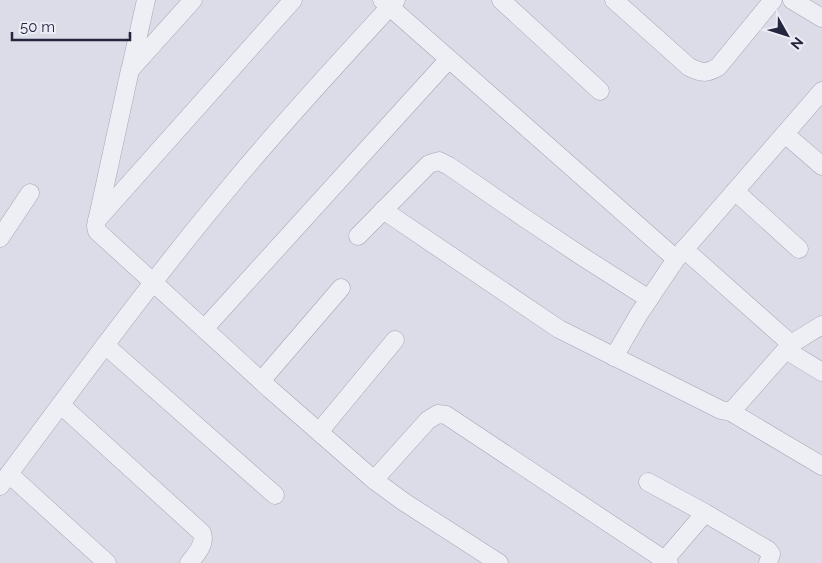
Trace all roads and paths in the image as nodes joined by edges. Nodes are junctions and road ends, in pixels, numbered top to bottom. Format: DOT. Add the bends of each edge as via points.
graph roads {
  1 [pos="146,0"];
  2 [pos="193,0"];
  3 [pos="293,0"];
  4 [pos="501,0"];
  5 [pos="614,0"];
  6 [pos="773,0"];
  7 [pos="792,0"];
  8 [pos="390,2"];
  9 [pos="822,18"];
  10 [pos="449,59"];
  11 [pos="130,70"];
  12 [pos="600,91"];
  13 [pos="822,91"];
  14 [pos="785,134"];
  15 [pos="822,166"];
  16 [pos="735,191"];
  17 [pos="30,193"];
  18 [pos="383,210"];
  19 [pos="97,220"];
  20 [pos="358,236"];
  21 [pos="0,238"];
  22 [pos="799,249"];
  23 [pos="680,254"];
  24 [pos="152,282"];
  25 [pos="341,288"];
  26 [pos="649,299"];
  27 [pos="822,324"];
  28 [pos="204,329"];
  29 [pos="395,340"];
  30 [pos="105,345"];
  31 [pos="789,347"];
  32 [pos="614,357"];
  33 [pos="822,372"];
  34 [pos="261,381"];
  35 [pos="61,405"];
  36 [pos="731,412"];
  37 [pos="319,432"];
  38 [pos="822,466"];
  39 [pos="4,480"];
  40 [pos="374,480"];
  41 [pos="648,482"];
  42 [pos="275,495"];
  43 [pos="705,513"];
  44 [pos="665,562"];
  45 [pos="107,563"];
  46 [pos="189,563"];
  47 [pos="499,563"];
  48 [pos="768,563"];
  1 -- 11 [label="street"];
  2 -- 11 [label="street"];
  3 -- 19 [label="street"];
  4 -- 12 [label="street"];
  5 -- 6 [label="street" via="689,67 704,72 718,66"];
  7 -- 9 [label="street"];
  8 -- 10 [label="street"];
  8 -- 24 [label="street"];
  10 -- 23 [label="street"];
  10 -- 28 [label="street"];
  11 -- 19 [label="street"];
  13 -- 14 [label="street"];
  14 -- 15 [label="street"];
  14 -- 16 [label="street"];
  16 -- 22 [label="street"];
  16 -- 23 [label="street"];
  17 -- 21 [label="street"];
  18 -- 20 [label="street"];
  18 -- 26 [label="street" via="429,164 440,161"];
  18 -- 32 [label="street" via="559,329"];
  19 -- 24 [label="street" via="97,231"];
  23 -- 26 [label="street"];
  23 -- 31 [label="street"];
  24 -- 28 [label="street"];
  24 -- 30 [label="street"];
  25 -- 34 [label="street"];
  26 -- 32 [label="street"];
  27 -- 31 [label="street"];
  28 -- 34 [label="street"];
  29 -- 37 [label="street"];
  30 -- 35 [label="street"];
  30 -- 42 [label="street"];
  31 -- 33 [label="street"];
  31 -- 36 [label="street"];
  32 -- 36 [label="street"];
  34 -- 37 [label="street"];
  35 -- 39 [label="street"];
  35 -- 46 [label="street" via="202,533 202,545"];
  36 -- 38 [label="street"];
  37 -- 40 [label="street"];
  39 -- 45 [label="street"];
  40 -- 44 [label="street" via="428,420 438,414 446,415"];
  40 -- 47 [label="street"];
  41 -- 43 [label="street"];
  43 -- 44 [label="street"];
  43 -- 48 [label="street" via="768,550 772,554"];
}
